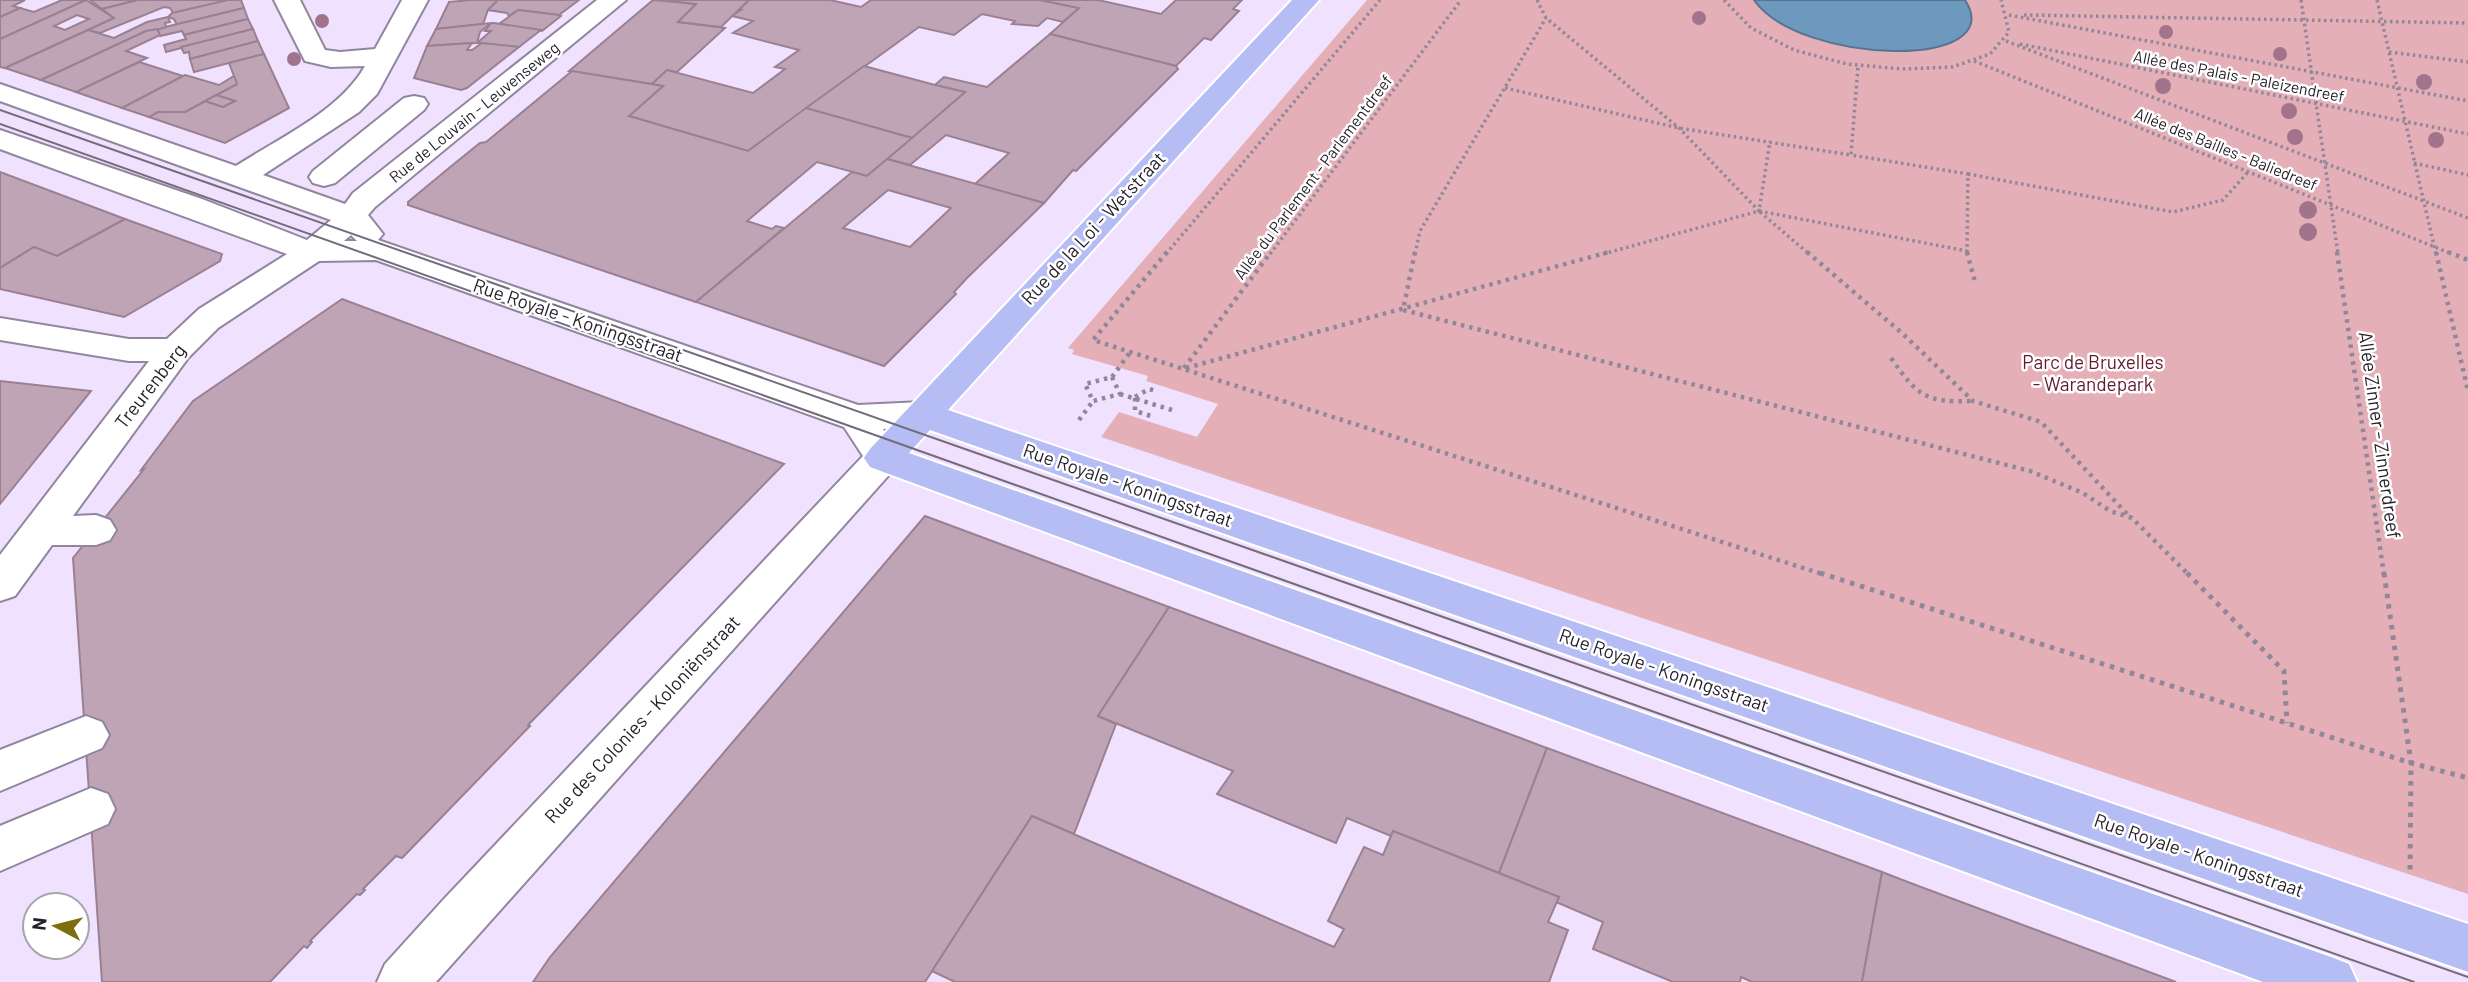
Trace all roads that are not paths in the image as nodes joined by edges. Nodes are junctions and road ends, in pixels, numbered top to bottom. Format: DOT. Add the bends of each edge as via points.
graph roads {
  1 [pos="287,0"];
  2 [pos="415,0"];
  3 [pos="613,0"];
  4 [pos="1306,0"];
  5 [pos="386,57"];
  6 [pos="0,92"];
  7 [pos="380,92"];
  8 [pos="0,139"];
  9 [pos="239,177"];
  10 [pos="324,177"];
  11 [pos="346,223"];
  12 [pos="379,250"];
  13 [pos="311,252"];
  14 [pos="0,329"];
  15 [pos="176,350"];
  16 [pos="922,414"];
  17 [pos="856,418"];
  18 [pos="883,458"];
  19 [pos="96,530"];
  20 [pos="39,531"];
  21 [pos="0,585"];
  22 [pos="86,735"];
  23 [pos="0,771"];
  24 [pos="91,809"];
  25 [pos="0,849"];
  26 [pos="2468,948"];
  27 [pos="403,982"];
  28 [pos="2331,982"];
  1 -- 5 [label="street" via="314,54 343,60"];
  2 -- 5 [label="street"];
  3 -- 11 [label="street, Rue de Louvain - Leuvenseweg" via="364,200"];
  4 -- 16 [label="main road, Rue de la Loi - Wetstraat"];
  5 -- 7 [label="street"];
  6 -- 9 [label="street"];
  7 -- 9 [label="street" via="349,106"];
  7 -- 10 [label="street"];
  8 -- 13 [label="street, Rue Royale - Koningsstraat"];
  9 -- 11 [label="street"];
  11 -- 12 [label="street"];
  11 -- 13 [label="street, Treurenberg"];
  12 -- 13 [label="street, Rue Royale - Koningsstraat"];
  12 -- 17 [label="street, Rue Royale - Koningsstraat"];
  13 -- 15 [label="street, Treurenberg" via="209,319"];
  14 -- 15 [label="street" via="130,350"];
  15 -- 20 [label="street, Treurenberg"];
  16 -- 17 [label="street, Rue Royale - Koningsstraat"];
  16 -- 18 [label="main road, Rue de la Loi - Wetstraat"];
  16 -- 26 [label="main road, Rue Royale - Koningsstraat"];
  17 -- 18 [label="street"];
  18 -- 27 [label="street, Rue des Colonies - Koloniënstraat"];
  18 -- 28 [label="main road"];
  19 -- 20 [label="street"];
  20 -- 21 [label="street, Treurenberg"];
  22 -- 23 [label="street"];
  24 -- 25 [label="street"];
}
